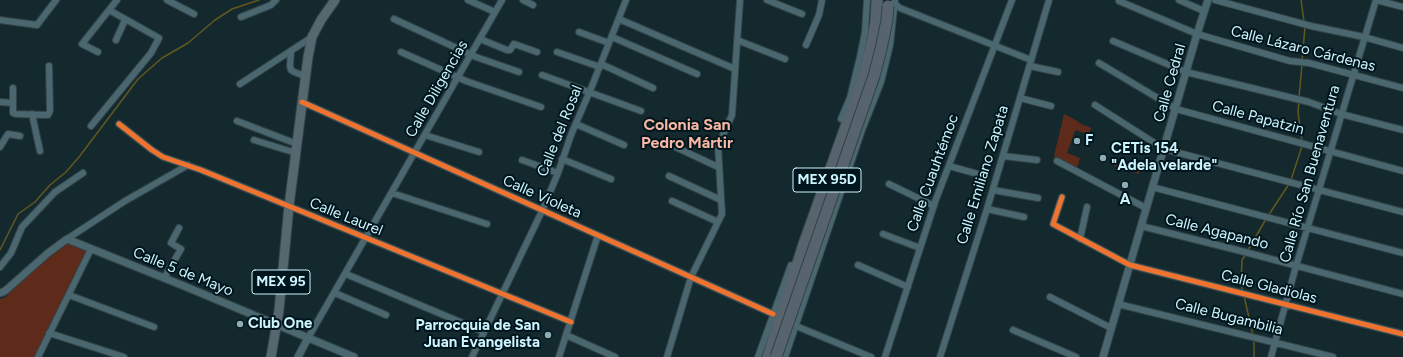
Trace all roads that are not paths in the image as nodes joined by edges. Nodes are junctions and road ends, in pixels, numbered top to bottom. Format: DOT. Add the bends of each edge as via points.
graph roads {
  1 [pos="56,0"];
  2 [pos="117,0"];
  3 [pos="167,0"];
  4 [pos="276,0"];
  5 [pos="335,0"];
  6 [pos="468,0"];
  7 [pos="502,0"];
  8 [pos="522,0"];
  9 [pos="626,0"];
  10 [pos="740,0"];
  11 [pos="767,0"];
  12 [pos="822,0"];
  13 [pos="867,0"];
  14 [pos="877,0"];
  15 [pos="881,0"];
  16 [pos="1012,0"];
  17 [pos="1049,0"];
  18 [pos="1179,0"];
  19 [pos="1208,0"];
  20 [pos="1215,0"];
  21 [pos="1376,0"];
  22 [pos="891,1"];
  23 [pos="1119,1"];
  24 [pos="533,5"];
  25 [pos="1403,7"];
  26 [pos="109,10"];
  27 [pos="1204,11"];
  28 [pos="495,12"];
  29 [pos="194,14"];
  30 [pos="802,14"];
  31 [pos="241,17"];
  32 [pos="394,19"];
  33 [pos="619,19"];
  34 [pos="0,20"];
  35 [pos="125,20"];
  36 [pos="579,32"];
  37 [pos="1197,34"];
  38 [pos="312,37"];
  39 [pos="1364,37"];
  40 [pos="480,39"];
  41 [pos="116,40"];
  42 [pos="611,40"];
  43 [pos="737,40"];
  44 [pos="1113,41"];
  45 [pos="806,45"];
  46 [pos="995,47"];
  47 [pos="1403,48"];
  48 [pos="291,51"];
  49 [pos="98,52"];
  50 [pos="401,52"];
  51 [pos="537,52"];
  52 [pos="556,52"];
  53 [pos="471,54"];
  54 [pos="785,59"];
  55 [pos="1030,63"];
  56 [pos="1099,64"];
  57 [pos="49,66"];
  58 [pos="600,66"];
  59 [pos="735,69"];
  60 [pos="519,72"];
  61 [pos="1058,72"];
  62 [pos="1186,72"];
  63 [pos="697,74"];
  64 [pos="1353,74"];
  65 [pos="542,75"];
  66 [pos="305,76"];
  67 [pos="458,78"];
  68 [pos="240,84"];
  69 [pos="13,88"];
  70 [pos="653,88"];
  71 [pos="1403,88"];
  72 [pos="590,92"];
  73 [pos="1020,98"];
  74 [pos="0,102"];
  75 [pos="13,102"];
  76 [pos="302,102"];
  77 [pos="1095,104"];
  78 [pos="1051,106"];
  79 [pos="541,107"];
  80 [pos="1176,110"];
  81 [pos="642,111"];
  82 [pos="32,114"];
  83 [pos="1341,114"];
  84 [pos="841,119"];
  85 [pos="237,121"];
  86 [pos="119,124"];
  87 [pos="576,124"];
  88 [pos="91,126"];
  89 [pos="859,128"];
  90 [pos="1403,130"];
  91 [pos="425,135"];
  92 [pos="20,136"];
  93 [pos="254,140"];
  94 [pos="669,144"];
  95 [pos="624,145"];
  96 [pos="0,147"];
  97 [pos="296,148"];
  98 [pos="1164,149"];
  99 [pos="40,151"];
  100 [pos="480,152"];
  101 [pos="1330,152"];
  102 [pos="415,153"];
  103 [pos="1003,156"];
  104 [pos="562,159"];
  105 [pos="522,160"];
  106 [pos="1037,160"];
  107 [pos="1057,161"];
  108 [pos="188,165"];
  109 [pos="949,166"];
  110 [pos="718,167"];
  111 [pos="1403,171"];
  112 [pos="83,172"];
  113 [pos="558,173"];
  114 [pos="669,176"];
  115 [pos="985,176"];
  116 [pos="611,179"];
  117 [pos="889,184"];
  118 [pos="1152,187"];
  119 [pos="993,190"];
  120 [pos="1319,190"];
  121 [pos="392,193"];
  122 [pos="1062,197"];
  123 [pos="1038,198"];
  124 [pos="721,200"];
  125 [pos="672,201"];
  126 [pos="289,206"];
  127 [pos="934,206"];
  128 [pos="1087,207"];
  129 [pos="1146,208"];
  130 [pos="987,209"];
  131 [pos="542,211"];
  132 [pos="1403,212"];
  133 [pos="1024,217"];
  134 [pos="718,222"];
  135 [pos="487,224"];
  136 [pos="1141,226"];
  137 [pos="179,228"];
  138 [pos="1308,228"];
  139 [pos="883,234"];
  140 [pos="598,235"];
  141 [pos="366,238"];
  142 [pos="67,239"];
  143 [pos="1080,239"];
  144 [pos="804,244"];
  145 [pos="920,248"];
  146 [pos="91,249"];
  147 [pos="1403,253"];
  148 [pos="791,265"];
  149 [pos="858,265"];
  150 [pos="1130,265"];
  151 [pos="1296,266"];
  152 [pos="0,267"];
  153 [pos="346,274"];
  154 [pos="691,277"];
  155 [pos="164,278"];
  156 [pos="908,287"];
  157 [pos="0,293"];
  158 [pos="335,293"];
  159 [pos="503,293"];
  160 [pos="1403,294"];
  161 [pos="68,295"];
  162 [pos="1050,297"];
  163 [pos="1118,304"];
  164 [pos="1286,304"];
  165 [pos="773,314"];
  166 [pos="386,315"];
  167 [pos="571,322"];
  168 [pos="277,324"];
  169 [pos="154,326"];
  170 [pos="796,326"];
  171 [pos="1111,328"];
  172 [pos="1013,330"];
  173 [pos="49,332"];
  174 [pos="484,332"];
  175 [pos="1403,334"];
  176 [pos="566,335"];
  177 [pos="308,338"];
  178 [pos="1275,342"];
  179 [pos="38,357"];
  180 [pos="124,357"];
  181 [pos="271,357"];
  182 [pos="298,357"];
  183 [pos="354,357"];
  184 [pos="472,357"];
  185 [pos="559,357"];
  186 [pos="615,357"];
  187 [pos="667,357"];
  188 [pos="758,357"];
  189 [pos="768,357"];
  190 [pos="773,357"];
  191 [pos="776,357"];
  192 [pos="785,357"];
  193 [pos="871,357"];
  194 [pos="885,357"];
  195 [pos="940,357"];
  196 [pos="1076,357"];
  197 [pos="1103,357"];
  198 [pos="1271,357"];
  199 [pos="1333,357"];
  1 -- 34 [label="street" via="37,25"];
  2 -- 26 [label="street"];
  3 -- 29 [label="street"];
  4 -- 31 [label="street" via="271,5"];
  5 -- 38 [label="main road, MEX 95"];
  6 -- 28 [label="street"];
  7 -- 28 [label="street, Calle Diligencias"];
  8 -- 24 [label="street"];
  9 -- 33 [label="street, Calle del Rosal"];
  10 -- 43 [label="street"];
  11 -- 30 [label="street"];
  12 -- 45 [label="street" via="819,15"];
  13 -- 84 [label="street" via="860,57 850,98"];
  14 -- 144 [label="highway, MEX 95D" via="876,21 864,76"];
  15 -- 190 [label="highway, bridge" via="877,38 870,66"];
  16 -- 46 [label="street, Calle Cuauhtémoc"];
  17 -- 55 [label="street, Calle Emiliano Zapata"];
  18 -- 27 [label="street"];
  19 -- 27 [label="street, Calle Cedral"];
  20 -- 39 [label="street" via="1311,26"];
  21 -- 25 [label="street"];
  21 -- 39 [label="street, Calle Río San Buenaventura"];
  22 -- 46 [label="street" via="900,8"];
  22 -- 89 [label="highway, MEX 95D"];
  22 -- 191 [label="highway, bridge" via="874,76"];
  23 -- 37 [label="street, Calle Lázaro Cárdenas"];
  26 -- 35 [label="street"];
  26 -- 49 [label="street" via="82,44"];
  27 -- 37 [label="street, Calle Cedral"];
  28 -- 40 [label="street, Calle Diligencias"];
  32 -- 53 [label="street"];
  33 -- 42 [label="street, Calle del Rosal"];
  33 -- 59 [label="street"];
  35 -- 41 [label="street"];
  35 -- 88 [label="street" via="159,38 151,53"];
  36 -- 42 [label="street"];
  37 -- 62 [label="street, Calle Cedral"];
  37 -- 64 [label="street, Calle Lázaro Cárdenas" via="1290,61 1309,62"];
  38 -- 48 [label="street"];
  38 -- 66 [label="main road, MEX 95"];
  39 -- 47 [label="street"];
  39 -- 64 [label="street, Calle Río San Buenaventura"];
  40 -- 51 [label="street" via="507,50 514,44"];
  40 -- 53 [label="street, Calle Diligencias"];
  42 -- 58 [label="street, Calle del Rosal"];
  42 -- 63 [label="street"];
  43 -- 54 [label="street"];
  43 -- 59 [label="street"];
  44 -- 62 [label="street"];
  46 -- 55 [label="street"];
  46 -- 109 [label="street, Calle Cuauhtémoc"];
  48 -- 66 [label="street" via="291,70"];
  48 -- 68 [label="street"];
  50 -- 67 [label="street"];
  52 -- 58 [label="street"];
  53 -- 60 [label="street"];
  53 -- 67 [label="street, Calle Diligencias"];
  55 -- 61 [label="street"];
  55 -- 73 [label="street, Calle Emiliano Zapata"];
  56 -- 80 [label="street, Calle Papatzin"];
  57 -- 82 [label="street" via="50,114"];
  58 -- 70 [label="street"];
  58 -- 72 [label="street, Calle del Rosal"];
  59 -- 110 [label="street" via="732,115 718,146"];
  62 -- 80 [label="street, Calle Cedral"];
  62 -- 83 [label="street" via="1309,102"];
  64 -- 71 [label="street, Calle Lázaro Cárdenas"];
  64 -- 83 [label="street, Calle Río San Buenaventura"];
  65 -- 72 [label="street"];
  66 -- 76 [label="main road, MEX 95"];
  67 -- 79 [label="street"];
  67 -- 91 [label="street, Calle Diligencias"];
  69 -- 75 [label="street"];
  72 -- 81 [label="street"];
  72 -- 87 [label="street, Calle del Rosal"];
  73 -- 78 [label="street"];
  73 -- 103 [label="street, Calle Emiliano Zapata"];
  74 -- 75 [label="street"];
  75 -- 82 [label="street" via="13,113"];
  76 -- 97 [label="main road, MEX 95"];
  76 -- 102 [label="street, Calle Violeta"];
  77 -- 98 [label="street"];
  80 -- 98 [label="street, Calle Cedral"];
  80 -- 101 [label="street, Calle Papatzin"];
  82 -- 99 [label="street"];
  83 -- 90 [label="street"];
  83 -- 101 [label="street, Calle Río San Buenaventura"];
  85 -- 97 [label="street"];
  86 -- 108 [label="street, Calle Laurel" via="152,150"];
  87 -- 95 [label="street"];
  87 -- 104 [label="street, Calle del Rosal"];
  89 -- 170 [label="street"];
  89 -- 191 [label="highway, MEX 95D" via="826,205"];
  91 -- 100 [label="street"];
  91 -- 102 [label="street, Calle Diligencias"];
  92 -- 96 [label="street" via="8,134"];
  93 -- 97 [label="street"];
  94 -- 110 [label="street"];
  97 -- 126 [label="main road, MEX 95"];
  98 -- 118 [label="street, Calle Cedral"];
  98 -- 120 [label="street"];
  101 -- 111 [label="street, Calle Papatzin"];
  101 -- 120 [label="street, Calle Río San Buenaventura"];
  102 -- 121 [label="street, Calle Diligencias"];
  102 -- 131 [label="street, Calle Violeta"];
  103 -- 106 [label="street"];
  103 -- 119 [label="street, Calle Emiliano Zapata"];
  104 -- 113 [label="street, Calle del Rosal"];
  104 -- 116 [label="street"];
  105 -- 113 [label="street"];
  107 -- 129 [label="street"];
  108 -- 126 [label="street, Calle Laurel"];
  108 -- 142 [label="street" via="125,201"];
  109 -- 115 [label="street"];
  109 -- 127 [label="street, Calle Cuauhtémoc"];
  110 -- 124 [label="street"];
  112 -- 152 [label="street" via="55,192 22,227 11,253"];
  113 -- 131 [label="street, Calle del Rosal"];
  114 -- 124 [label="street"];
  117 -- 127 [label="street"];
  118 -- 129 [label="street, Calle Cedral"];
  118 -- 138 [label="street"];
  119 -- 123 [label="street"];
  119 -- 130 [label="street, Calle Emiliano Zapata"];
  120 -- 132 [label="street"];
  120 -- 138 [label="street, Calle Río San Buenaventura"];
  121 -- 135 [label="street"];
  121 -- 141 [label="street, Calle Diligencias"];
  122 -- 143 [label="street, Calle Gladiolas" via="1053,224"];
  124 -- 134 [label="street" via="722,214"];
  125 -- 134 [label="street"];
  126 -- 141 [label="street, Calle Laurel"];
  126 -- 168 [label="main road, MEX 95"];
  127 -- 145 [label="street, Calle Cuauhtémoc"];
  128 -- 143 [label="street"];
  129 -- 136 [label="street, Calle Cedral"];
  130 -- 133 [label="street"];
  130 -- 195 [label="street, Calle Emiliano Zapata"];
  131 -- 140 [label="street, Calle Violeta"];
  131 -- 159 [label="street, Calle del Rosal"];
  134 -- 154 [label="street"];
  136 -- 150 [label="street, Calle Cedral"];
  136 -- 151 [label="street, Calle Agapando"];
  137 -- 155 [label="street" via="171,243 181,249"];
  138 -- 147 [label="street"];
  138 -- 151 [label="street, Calle Río San Buenaventura"];
  139 -- 145 [label="street"];
  140 -- 154 [label="street, Calle Violeta"];
  140 -- 167 [label="street"];
  141 -- 153 [label="street, Calle Diligencias"];
  141 -- 159 [label="street, Calle Laurel"];
  142 -- 146 [label="street, Calle 5 de Mayo"];
  142 -- 157 [label="street"];
  143 -- 150 [label="street, Calle Gladiolas"];
  144 -- 148 [label="highway" via="795,253"];
  144 -- 189 [label="highway, MEX 95D"];
  145 -- 156 [label="street, Calle Cuauhtémoc"];
  146 -- 155 [label="street, Calle 5 de Mayo"];
  146 -- 161 [label="street"];
  148 -- 165 [label="street"];
  149 -- 156 [label="street"];
  150 -- 163 [label="street, Calle Cedral"];
  150 -- 164 [label="street, Calle Gladiolas"];
  151 -- 160 [label="street, Calle Agapando"];
  151 -- 164 [label="street, Calle Río San Buenaventura"];
  153 -- 158 [label="street, Calle Diligencias"];
  153 -- 174 [label="street"];
  154 -- 165 [label="street, Calle Violeta"];
  154 -- 187 [label="street"];
  155 -- 168 [label="street, Calle 5 de Mayo"];
  156 -- 194 [label="street, Calle Cuauhtémoc"];
  158 -- 166 [label="street"];
  158 -- 177 [label="street, Calle Diligencias"];
  159 -- 167 [label="street, Calle Laurel"];
  159 -- 174 [label="street, Calle del Rosal"];
  161 -- 169 [label="street"];
  161 -- 173 [label="street"];
  162 -- 171 [label="street"];
  163 -- 171 [label="street, Calle Cedral"];
  163 -- 178 [label="street, Calle Bugambilia"];
  164 -- 175 [label="street, Calle Gladiolas"];
  164 -- 178 [label="street, Calle Río San Buenaventura"];
  165 -- 188 [label="street"];
  167 -- 176 [label="street"];
  168 -- 177 [label="street, Calle 5 de Mayo"];
  168 -- 181 [label="main road, MEX 95"];
  170 -- 192 [label="street"];
  170 -- 193 [label="street"];
  171 -- 197 [label="street, Calle Cedral"];
  172 -- 196 [label="street"];
  173 -- 179 [label="street"];
  173 -- 180 [label="street"];
  174 -- 184 [label="street, Calle del Rosal"];
  176 -- 185 [label="street"];
  176 -- 186 [label="street"];
  177 -- 182 [label="street, Calle Diligencias"];
  177 -- 183 [label="street, Calle 5 de Mayo"];
  178 -- 198 [label="street, Calle Río San Buenaventura"];
  178 -- 199 [label="street, Calle Bugambilia"];
}
